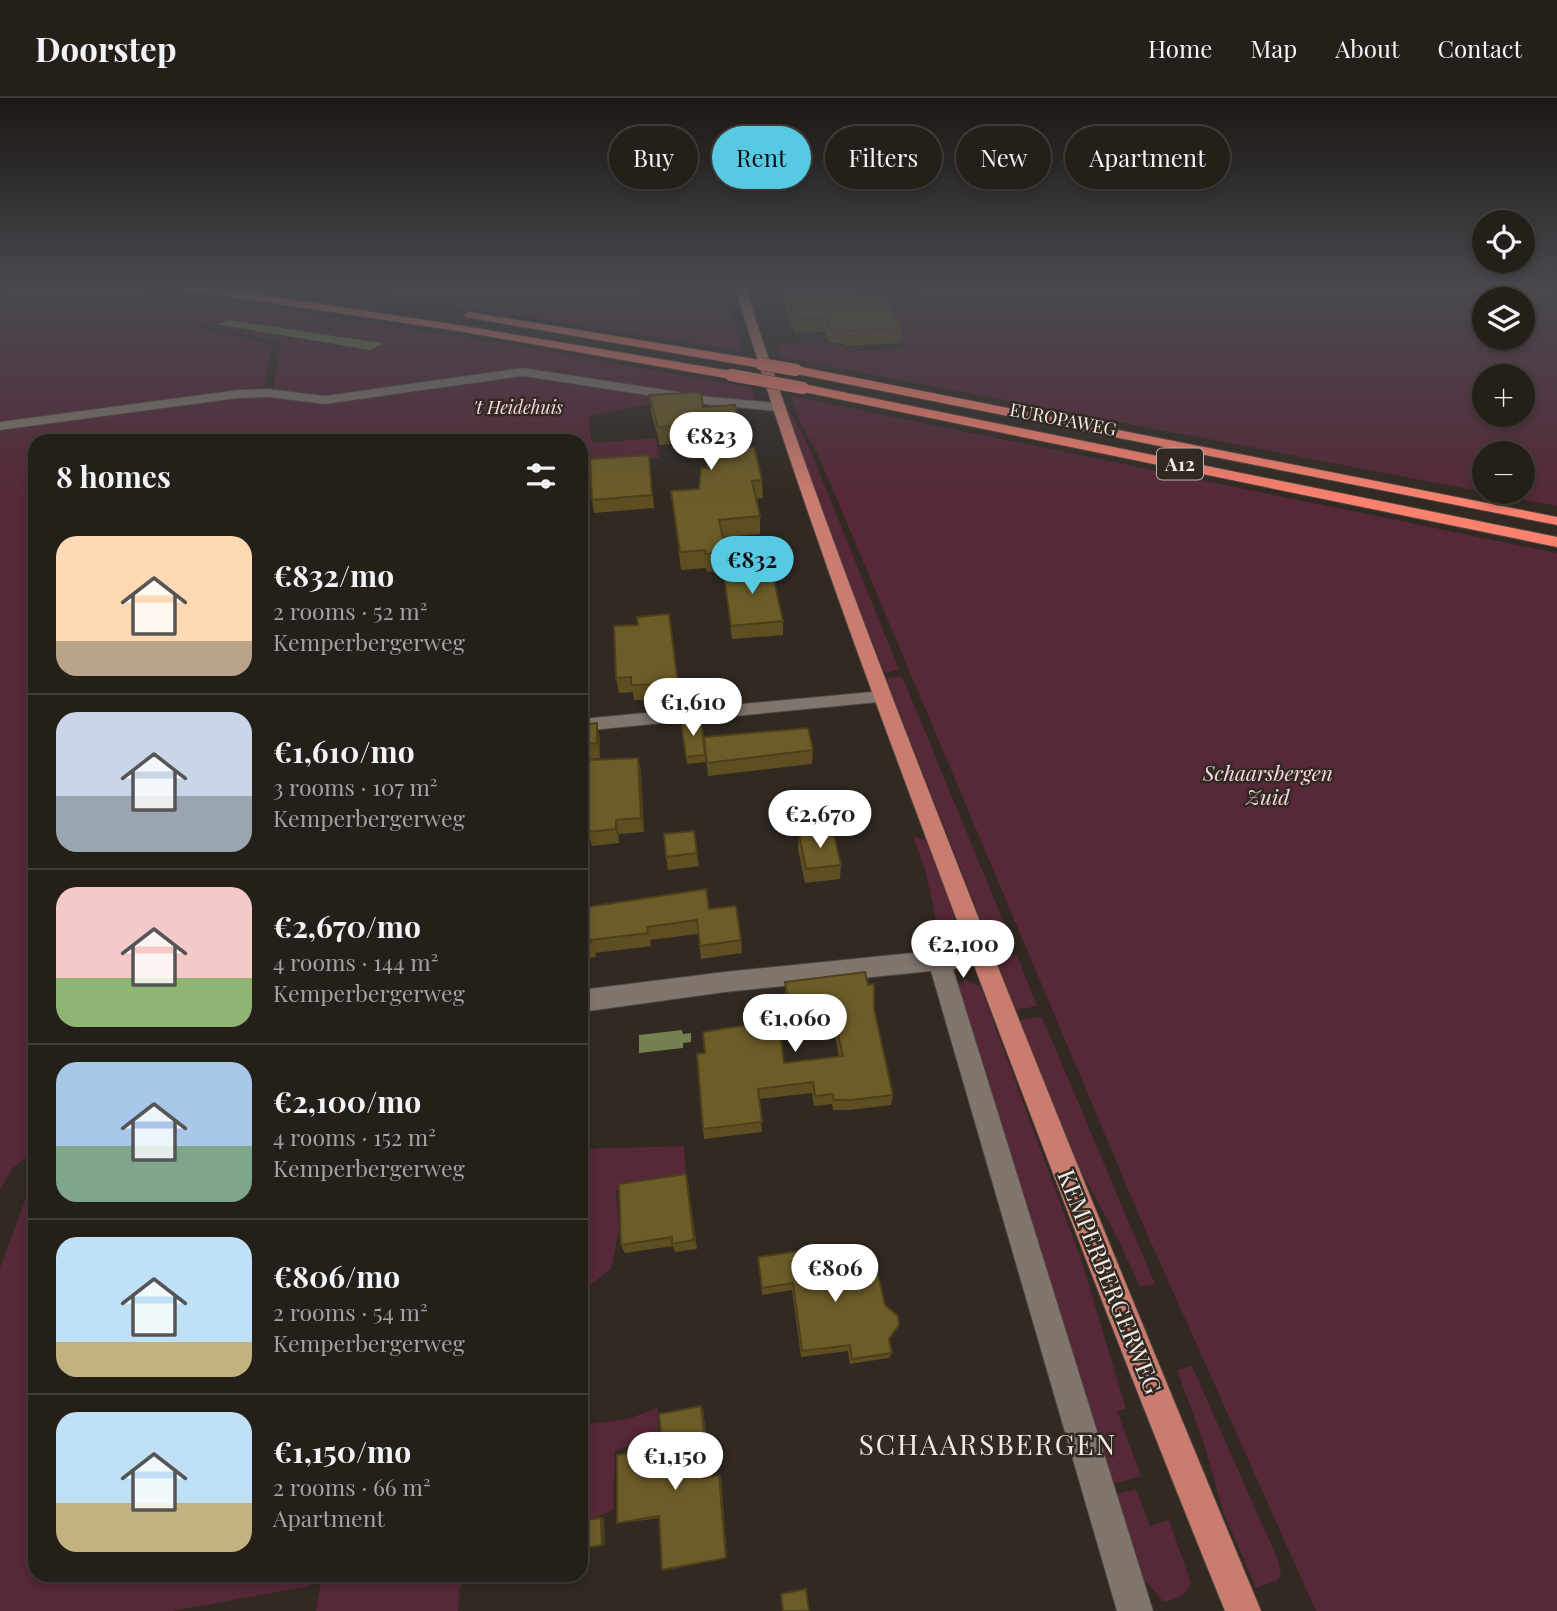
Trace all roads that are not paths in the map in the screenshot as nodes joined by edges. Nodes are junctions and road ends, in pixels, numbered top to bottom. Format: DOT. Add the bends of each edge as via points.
graph roads {
  1 [pos="630,358"];
  2 [pos="725,358"];
  3 [pos="762,358"];
  4 [pos="777,407"];
  5 [pos="0,426"];
  6 [pos="1138,436"];
  7 [pos="1557,510"];
  8 [pos="1557,521"];
  9 [pos="1557,542"];
  10 [pos="883,696"];
  11 [pos="588,724"];
  12 [pos="982,956"];
  13 [pos="939,960"];
  14 [pos="588,1000"];
  15 [pos="1235,1609"];
  16 [pos="1135,1611"];
  1 -- 9 [label="highway, EUROPAWEG / A12, bridge" via="803,388"];
  2 -- 6 [label="highway, EUROPAWEG / A12, bridge"];
  3 -- 4 [label="main road, KEMPERBERGERWEG"];
  4 -- 5 [label="street" via="523,372 325,400 238,394"];
  4 -- 10 [label="main road, KEMPERBERGERWEG"];
  6 -- 7 [label="highway, A12" via="1316,463"];
  6 -- 8 [label="highway, EUROPAWEG / A12"];
  10 -- 11 [label="street"];
  10 -- 12 [label="main road, KEMPERBERGERWEG"];
  12 -- 13 [label="street"];
  12 -- 15 [label="main road, KEMPERBERGERWEG"];
  13 -- 14 [label="street"];
  13 -- 16 [label="street"];
}
